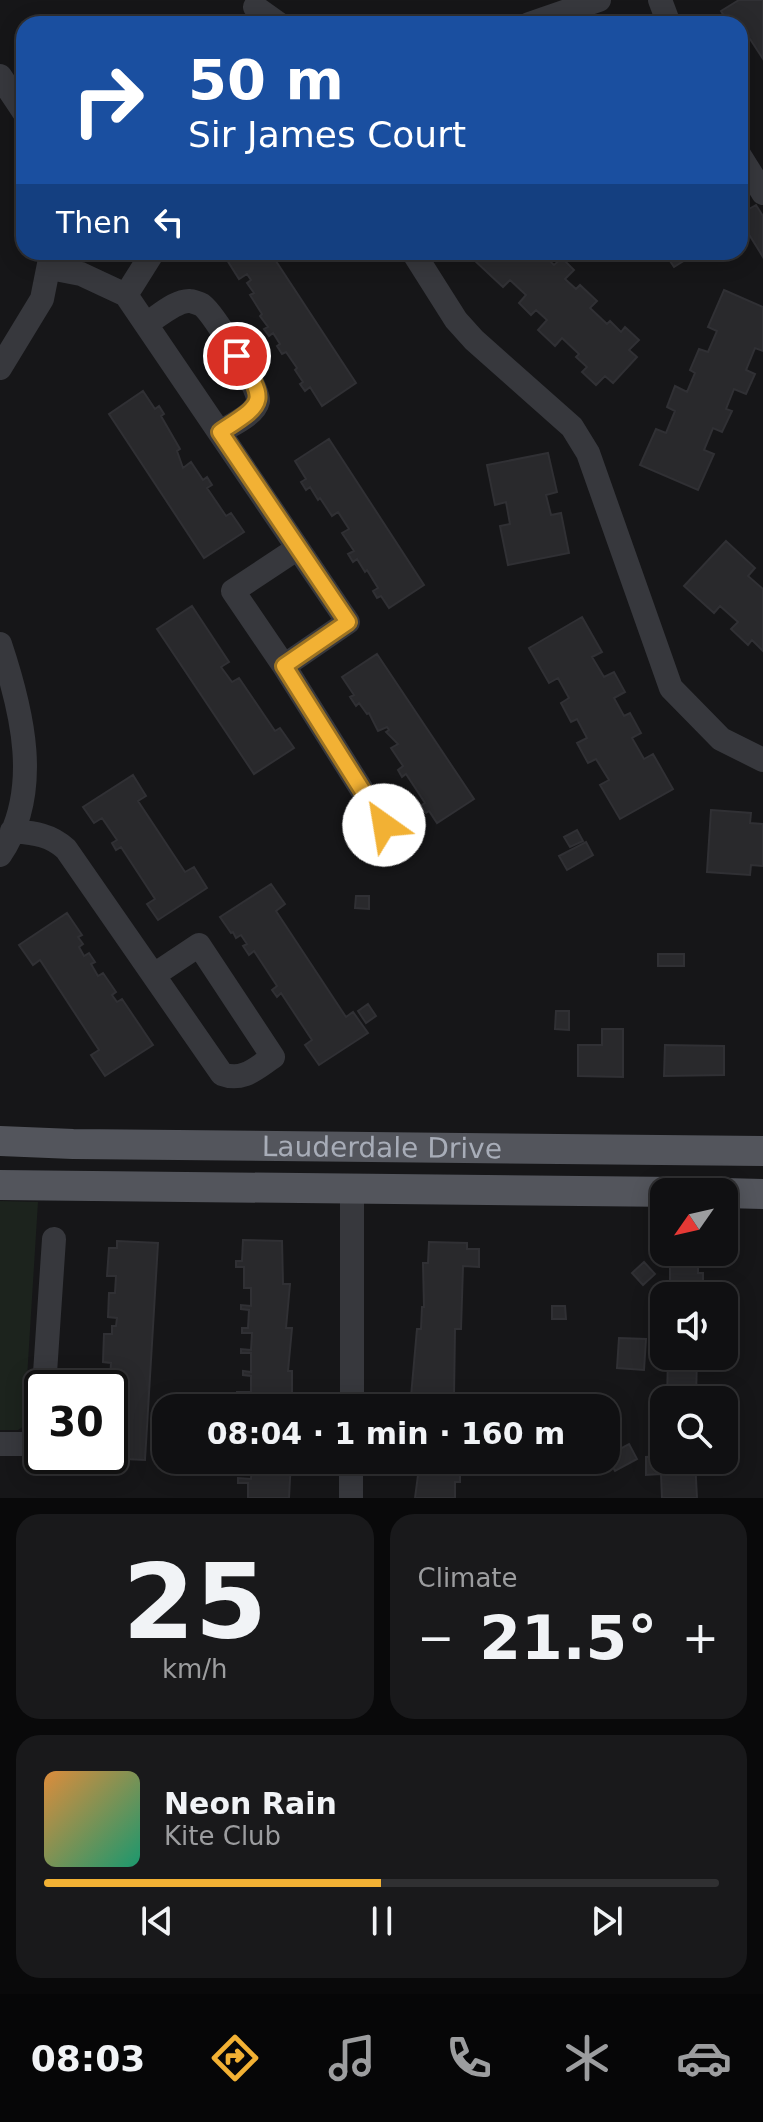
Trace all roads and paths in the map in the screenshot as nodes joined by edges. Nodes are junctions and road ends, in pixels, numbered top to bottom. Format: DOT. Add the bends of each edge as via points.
graph roads {
  1 [pos="599,0"];
  2 [pos="250,2"];
  3 [pos="268,16"];
  4 [pos="552,16"];
  5 [pos="0,76"];
  6 [pos="16,100"];
  7 [pos="748,169"];
  8 [pos="763,193"];
  9 [pos="50,260"];
  10 [pos="148,260"];
  11 [pos="418,260"];
  12 [pos="126,295"];
  13 [pos="146,324"];
  14 [pos="0,368"];
  15 [pos="220,432"];
  16 [pos="298,548"];
  17 [pos="0,644"];
  18 [pos="284,666"];
  19 [pos="763,760"];
  20 [pos="384,825"];
  21 [pos="12,831"];
  22 [pos="0,855"];
  23 [pos="154,975"];
  24 [pos="0,1141"];
  25 [pos="763,1151"];
  26 [pos="0,1185"];
  27 [pos="352,1189"];
  28 [pos="650,1192"];
  29 [pos="738,1193"];
  30 [pos="763,1194"];
  31 [pos="54,1239"];
  32 [pos="45,1370"];
  33 [pos="352,1394"];
  34 [pos="0,1444"];
  35 [pos="24,1444"];
  36 [pos="351,1474"];
  37 [pos="351,1498"];
  1 -- 4 [label="street"];
  2 -- 3 [label="street"];
  5 -- 6 [label="street"];
  7 -- 8 [label="street"];
  9 -- 12 [label="street"];
  9 -- 14 [label="street" via="42,299"];
  10 -- 12 [label="street"];
  11 -- 19 [label="street" via="456,320 572,427 588,453 671,688 721,739"];
  12 -- 13 [label="street"];
  13 -- 15 [label="street"];
  13 -- 15 [label="street" via="191,300 210,315 251,377 259,399 256,407"];
  15 -- 16 [label="street"];
  16 -- 18 [label="street" via="348,622"];
  16 -- 18 [label="street" via="233,591"];
  17 -- 21 [label="street" via="24,745 21,810"];
  18 -- 20 [label="street"];
  21 -- 22 [label="street"];
  21 -- 23 [label="street" via="40,834 66,849"];
  23 -- 23 [label="street" via="222,1074 243,1077 273,1057 199,945"];
  24 -- 25 [label="main road, Lauderdale Drive"];
  26 -- 27 [label="main road, Lauderdale Drive"];
  27 -- 28 [label="main road, Lauderdale Drive"];
  27 -- 33 [label="street"];
  29 -- 30 [label="main road"];
  31 -- 32 [label="street"];
  34 -- 35 [label="street"];
  36 -- 37 [label="street"];
}
